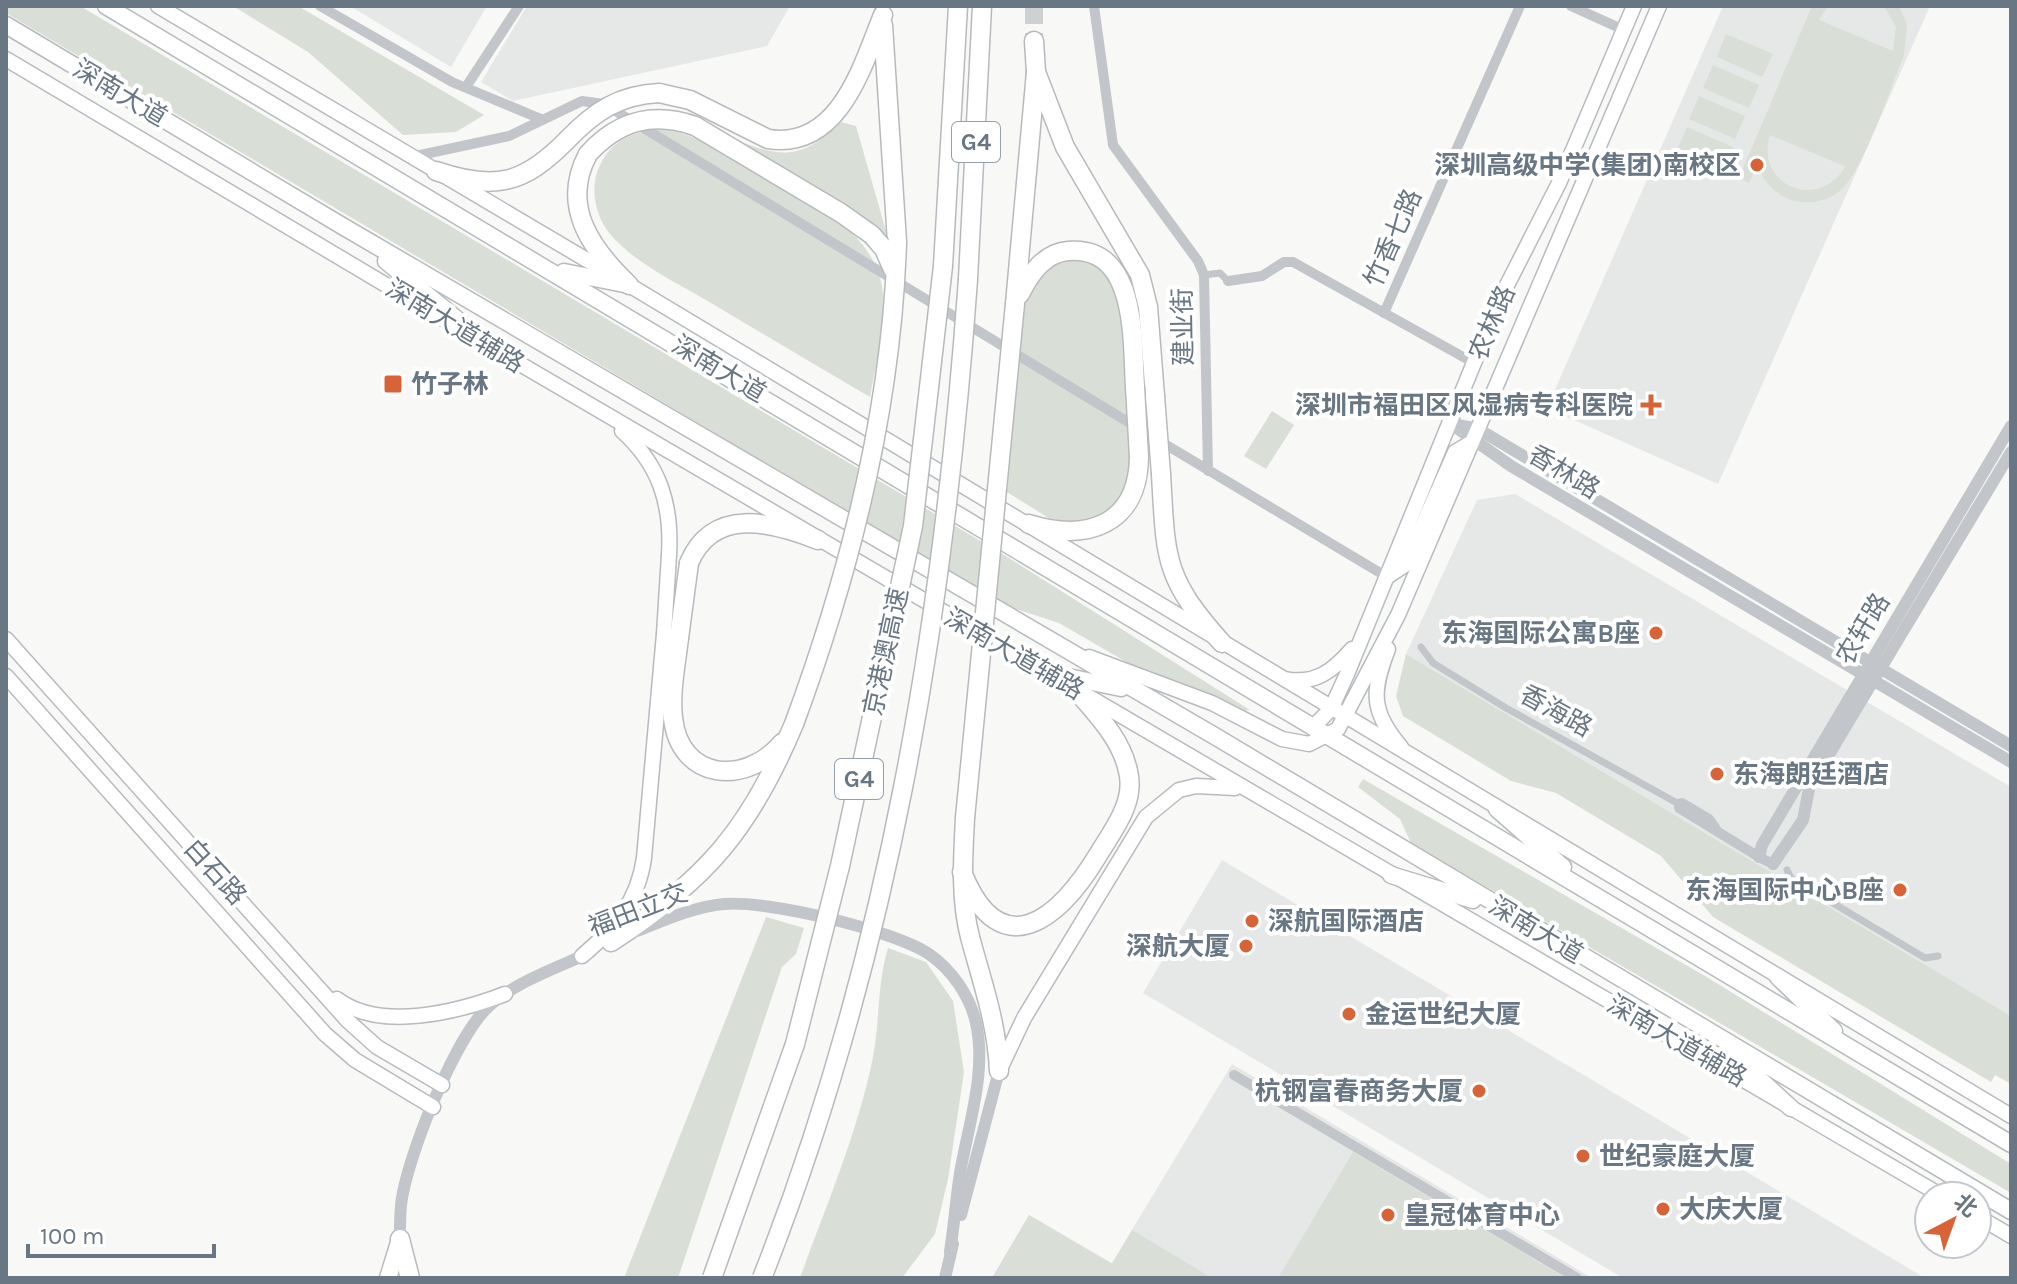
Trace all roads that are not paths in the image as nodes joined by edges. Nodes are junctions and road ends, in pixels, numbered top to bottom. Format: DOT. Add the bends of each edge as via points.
graph roads {
  1 [pos="106,6"];
  2 [pos="158,6"];
  3 [pos="320,6"];
  4 [pos="519,6"];
  5 [pos="958,6"];
  6 [pos="982,6"];
  7 [pos="1094,6"];
  8 [pos="1520,6"];
  9 [pos="1571,6"];
  10 [pos="1634,6"];
  11 [pos="1659,6"];
  12 [pos="883,10"];
  13 [pos="6,25"];
  14 [pos="1624,30"];
  15 [pos="1034,41"];
  16 [pos="6,59"];
  17 [pos="1036,72"];
  18 [pos="466,87"];
  19 [pos="541,119"];
  20 [pos="411,157"];
  21 [pos="436,171"];
  22 [pos="344,227"];
  23 [pos="544,264"];
  24 [pos="1204,275"];
  25 [pos="1228,281"];
  26 [pos="629,285"];
  27 [pos="895,292"];
  28 [pos="1015,304"];
  29 [pos="1384,313"];
  30 [pos="488,345"];
  31 [pos="1474,363"];
  32 [pos="597,410"];
  33 [pos="1450,423"];
  34 [pos="2011,426"];
  35 [pos="1475,436"];
  36 [pos="2011,452"];
  37 [pos="1208,471"];
  38 [pos="1029,524"];
  39 [pos="1636,524"];
  40 [pos="1623,533"];
  41 [pos="818,540"];
  42 [pos="1636,541"];
  43 [pos="1675,548"];
  44 [pos="1668,560"];
  45 [pos="1387,577"];
  46 [pos="1398,615"];
  47 [pos="671,636"];
  48 [pos="6,639"];
  49 [pos="1360,640"];
  50 [pos="1222,643"];
  51 [pos="1062,647"];
  52 [pos="1421,647"];
  53 [pos="1876,664"];
  54 [pos="1044,672"];
  55 [pos="6,676"];
  56 [pos="1868,676"];
  57 [pos="1278,677"];
  58 [pos="1887,687"];
  59 [pos="1076,690"];
  60 [pos="1147,697"];
  61 [pos="1331,709"];
  62 [pos="1346,718"];
  63 [pos="794,724"];
  64 [pos="1314,726"];
  65 [pos="1330,736"];
  66 [pos="2011,746"];
  67 [pos="1413,759"];
  68 [pos="2011,762"];
  69 [pos="1243,789"];
  70 [pos="1677,803"];
  71 [pos="1497,809"];
  72 [pos="1803,820"];
  73 [pos="1718,832"];
  74 [pos="1758,851"];
  75 [pos="1787,870"];
  76 [pos="962,872"];
  77 [pos="1391,875"];
  78 [pos="1594,895"];
  79 [pos="1497,907"];
  80 [pos="611,942"];
  81 [pos="582,956"];
  82 [pos="1938,956"];
  83 [pos="306,974"];
  84 [pos="1778,977"];
  85 [pos="505,994"];
  86 [pos="1708,1032"];
  87 [pos="1859,1053"];
  88 [pos="999,1071"];
  89 [pos="1234,1075"];
  90 [pos="442,1085"];
  91 [pos="433,1107"];
  92 [pos="1791,1108"];
  93 [pos="2011,1116"];
  94 [pos="2011,1144"];
  95 [pos="1915,1180"];
  96 [pos="2011,1211"];
  97 [pos="1993,1225"];
  98 [pos="2011,1236"];
  99 [pos="400,1239"];
  100 [pos="950,1252"];
  101 [pos="388,1278"];
  102 [pos="400,1278"];
  103 [pos="410,1278"];
  104 [pos="712,1278"];
  105 [pos="762,1278"];
  106 [pos="945,1278"];
  107 [pos="1577,1278"];
  1 -- 23 [label="main road, 深南大道"];
  2 -- 20 [label="main road"];
  3 -- 18 [label="street"];
  4 -- 18 [label="street"];
  5 -- 104 [label="highway, 京港澳高速 / G4, bridge" via="943,266 913,526 840,866 795,1044"];
  6 -- 105 [label="highway, 京港澳高速 / G4, bridge" via="968,279 944,542 894,842 835,1066"];
  7 -- 24 [label="street, 建业街" via="1113,145"];
  8 -- 29 [label="street, 竹香七路"];
  9 -- 14 [label="street"];
  10 -- 14 [label="main road, 农林路"];
  11 -- 35 [label="main road, 农林路"];
  12 -- 21 [label="highway, bridge" via="848,95 829,121 805,136 768,139 690,100 641,94 589,117 538,168 505,181 470,182"];
  12 -- 27 [label="highway, bridge" via="897,242"];
  13 -- 22 [label="main road, 深南大道"];
  14 -- 31 [label="main road, 农林路"];
  15 -- 17 [label="highway"];
  16 -- 30 [label="main road, 深南大道辅路"];
  17 -- 28 [label="highway"];
  17 -- 50 [label="highway, bridge" via="1065,147 1140,275 1148,307 1165,546 1186,600"];
  18 -- 19 [label="street"];
  19 -- 20 [label="street" via="509,136"];
  19 -- 37 [label="street" via="582,101 604,104"];
  20 -- 21 [label="main road"];
  21 -- 26 [label="main road"];
  22 -- 30 [label="main road"];
  22 -- 51 [label="main road, 深南大道"];
  23 -- 26 [label="main road"];
  23 -- 64 [label="main road, 深南大道"];
  24 -- 25 [label="street" via="1220,273"];
  24 -- 37 [label="street, 建业街"];
  25 -- 29 [label="street" via="1262,276 1293,262"];
  26 -- 27 [label="highway, bridge" via="596,250 581,222 577,180 588,154 614,130 661,117 695,126 872,235 891,261"];
  26 -- 38 [label="main road"];
  27 -- 63 [label="highway, bridge" via="881,404 864,484"];
  28 -- 38 [label="highway, bridge" via="1032,273 1051,256 1075,251 1103,260 1126,292 1135,387 1139,471 1130,496 1104,525 1071,533"];
  28 -- 76 [label="highway, bridge"];
  29 -- 31 [label="street"];
  30 -- 32 [label="main road, 深南大道辅路"];
  31 -- 33 [label="main road, 农林路"];
  32 -- 41 [label="main road, 深南大道辅路"];
  32 -- 47 [label="main road, bridge" via="640,449 659,478 670,515"];
  33 -- 35 [label="street, 香林路"];
  33 -- 45 [label="main road, 农林路"];
  34 -- 53 [label="street, 农轩路"];
  35 -- 39 [label="street, 香林路"];
  35 -- 40 [label="street, 香林路"];
  35 -- 45 [label="main road" via="1455,452 1405,565"];
  35 -- 46 [label="main road, 农林路"];
  36 -- 53 [label="street, 农轩路"];
  37 -- 45 [label="street"];
  38 -- 50 [label="main road"];
  39 -- 40 [label="street"];
  39 -- 42 [label="street"];
  39 -- 43 [label="street, 香林路"];
  40 -- 42 [label="street, 香林路"];
  41 -- 47 [label="highway, bridge" via="764,523 734,524 704,538 689,563"];
  41 -- 54 [label="main road, 深南大道辅路"];
  42 -- 44 [label="street, 香林路"];
  43 -- 44 [label="street"];
  43 -- 53 [label="street, 香林路"];
  44 -- 56 [label="street, 香林路"];
  45 -- 49 [label="main road, 农林路"];
  46 -- 62 [label="main road, 农林路"];
  46 -- 67 [label="main road" via="1375,700 1388,730"];
  47 -- 63 [label="highway" via="672,718 681,743 698,762 722,773 754,766 774,752"];
  47 -- 81 [label="main road" via="637,891 609,931"];
  48 -- 83 [label="main road, 白石路"];
  49 -- 57 [label="main road" via="1330,673 1296,681"];
  49 -- 61 [label="main road, 农林路"];
  50 -- 57 [label="main road"];
  51 -- 60 [label="main road, 深南大道"];
  51 -- 65 [label="main road, 深南大道" via="1212,703 1282,739 1309,744"];
  52 -- 70 [label="street, 香海路" via="1433,663 1506,708"];
  53 -- 56 [label="street, 农轩路"];
  53 -- 66 [label="street, 香林路"];
  54 -- 59 [label="main road, 深南大道辅路"];
  54 -- 60 [label="main road"];
  55 -- 91 [label="main road, 白石路" via="325,1034 355,1060"];
  56 -- 58 [label="street, 香林路"];
  56 -- 72 [label="street, 农轩路" via="1809,789"];
  56 -- 74 [label="street, 农轩路"];
  57 -- 61 [label="main road"];
  58 -- 68 [label="street, 香林路"];
  58 -- 72 [label="street, 农轩路" via="1878,688 1818,783 1818,797"];
  59 -- 69 [label="main road, 深南大道辅路"];
  59 -- 76 [label="highway" via="1112,734 1129,773 1130,792 1082,882 1053,913 1025,927 995,920 971,894"];
  60 -- 79 [label="main road, 深南大道"];
  61 -- 62 [label="main road"];
  61 -- 64 [label="main road, 农林路"];
  62 -- 65 [label="main road"];
  62 -- 67 [label="main road"];
  63 -- 80 [label="highway" via="758,801 725,848 683,890"];
  64 -- 65 [label="main road, 深南大道"];
  65 -- 78 [label="main road, 深南大道"];
  67 -- 71 [label="main road"];
  69 -- 77 [label="main road, 深南大道辅路"];
  69 -- 88 [label="main road" via="1196,786 1179,790 1155,807 1132,836 1019,1027"];
  71 -- 78 [label="main road"];
  71 -- 84 [label="main road"];
  72 -- 74 [label="street, 农轩路" via="1777,860"];
  73 -- 74 [label="street"];
  75 -- 82 [label="street" via="1791,878 1925,958"];
  76 -- 88 [label="highway" via="969,935 995,1025"];
  77 -- 79 [label="main road"];
  77 -- 92 [label="main road, 深南大道辅路"];
  78 -- 87 [label="main road, 深南大道"];
  79 -- 86 [label="main road, 深南大道"];
  80 -- 81 [label="street, 福田立交"];
  80 -- 100 [label="street, 福田立交" via="679,914 724,904 774,905 899,940 932,956 965,995 979,1046"];
  81 -- 85 [label="street, 福田立交"];
  83 -- 85 [label="main road" via="348,1008 379,1017 435,1011"];
  83 -- 90 [label="main road, 白石路" via="363,1036"];
  84 -- 87 [label="main road"];
  84 -- 93 [label="main road"];
  85 -- 90 [label="street, 福田立交" via="472,1026"];
  86 -- 92 [label="main road"];
  86 -- 96 [label="main road, 深南大道"];
  87 -- 94 [label="main road, 深南大道"];
  88 -- 100 [label="street, 福田立交"];
  89 -- 107 [label="street"];
  90 -- 91 [label="street, 福田立交"];
  91 -- 99 [label="street, 福田立交" via="403,1191"];
  92 -- 95 [label="main road, 深南大道辅路"];
  97 -- 98 [label="main road"];
  99 -- 101 [label="main road"];
  99 -- 102 [label="street, 福田立交"];
  99 -- 103 [label="highway"];
  100 -- 106 [label="street, 福田立交"];
}
